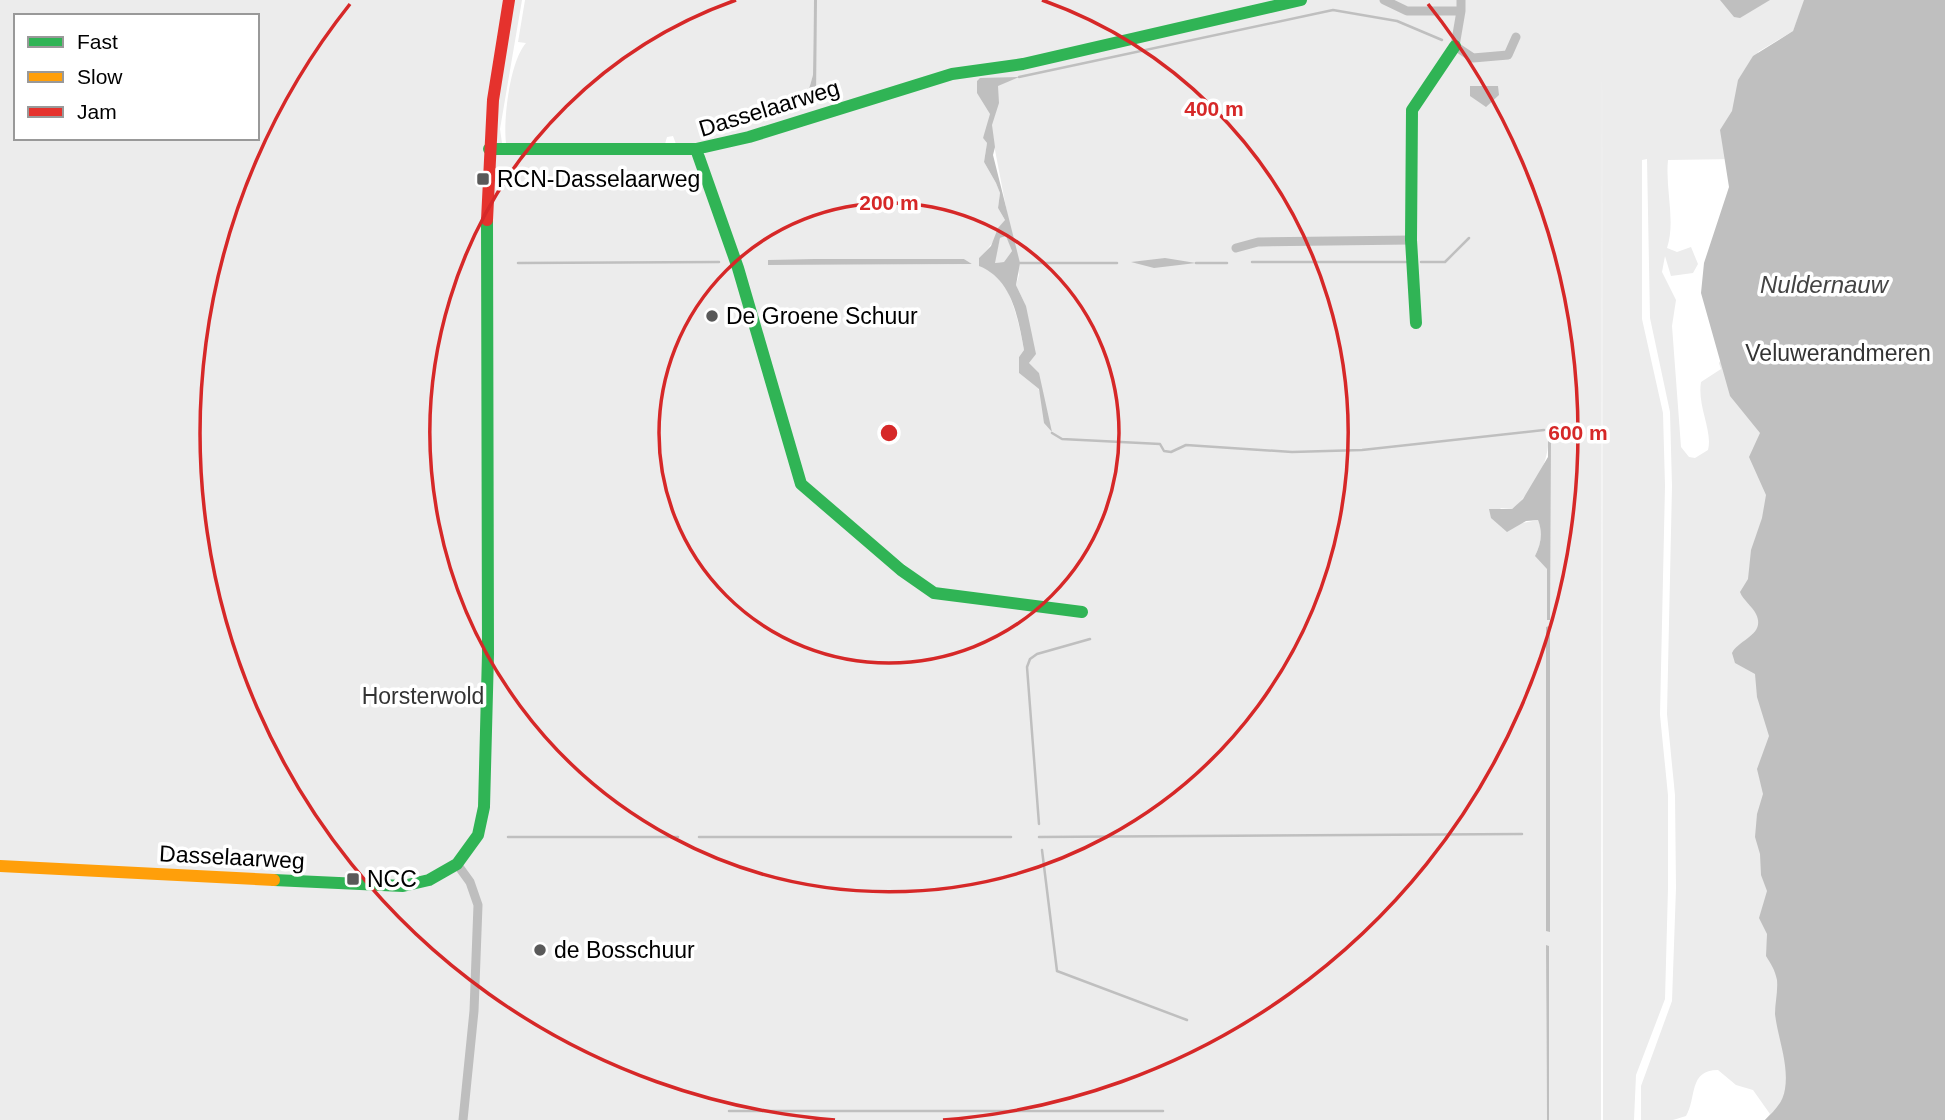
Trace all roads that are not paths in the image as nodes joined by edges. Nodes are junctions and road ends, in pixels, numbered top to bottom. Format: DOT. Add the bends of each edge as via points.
graph roads {
  1 [pos="509,0"];
  2 [pos="1301,0"];
  3 [pos="1384,0"];
  4 [pos="1461,0"];
  5 [pos="1461,11"];
  6 [pos="1516,37"];
  7 [pos="1455,46"];
  8 [pos="489,149"];
  9 [pos="696,149"];
  10 [pos="1410,240"];
  11 [pos="1236,248"];
  12 [pos="1416,323"];
  13 [pos="1082,612"];
  14 [pos="457,864"];
  15 [pos="0,866"];
  16 [pos="463,1120"];
  1 -- 8 [label="street, Dasselaarweg"];
  2 -- 9 [label="street, Dasselaarweg" via="1023,64 952,74"];
  3 -- 5 [label="street" via="1407,11"];
  4 -- 5 [label="street"];
  5 -- 7 [label="street"];
  6 -- 7 [label="street" via="1508,55 1474,58"];
  7 -- 10 [label="street" via="1413,107"];
  8 -- 9 [label="street"];
  8 -- 14 [label="street, Dasselaarweg" via="484,796 478,835"];
  9 -- 13 [label="street, Dasselaarweg" via="738,268 800,484 934,593"];
  10 -- 11 [label="street" via="1258,242"];
  10 -- 12 [label="street"];
  14 -- 15 [label="street, Dasselaarweg" via="429,880 403,886"];
  14 -- 16 [label="street" via="478,905"];
}
